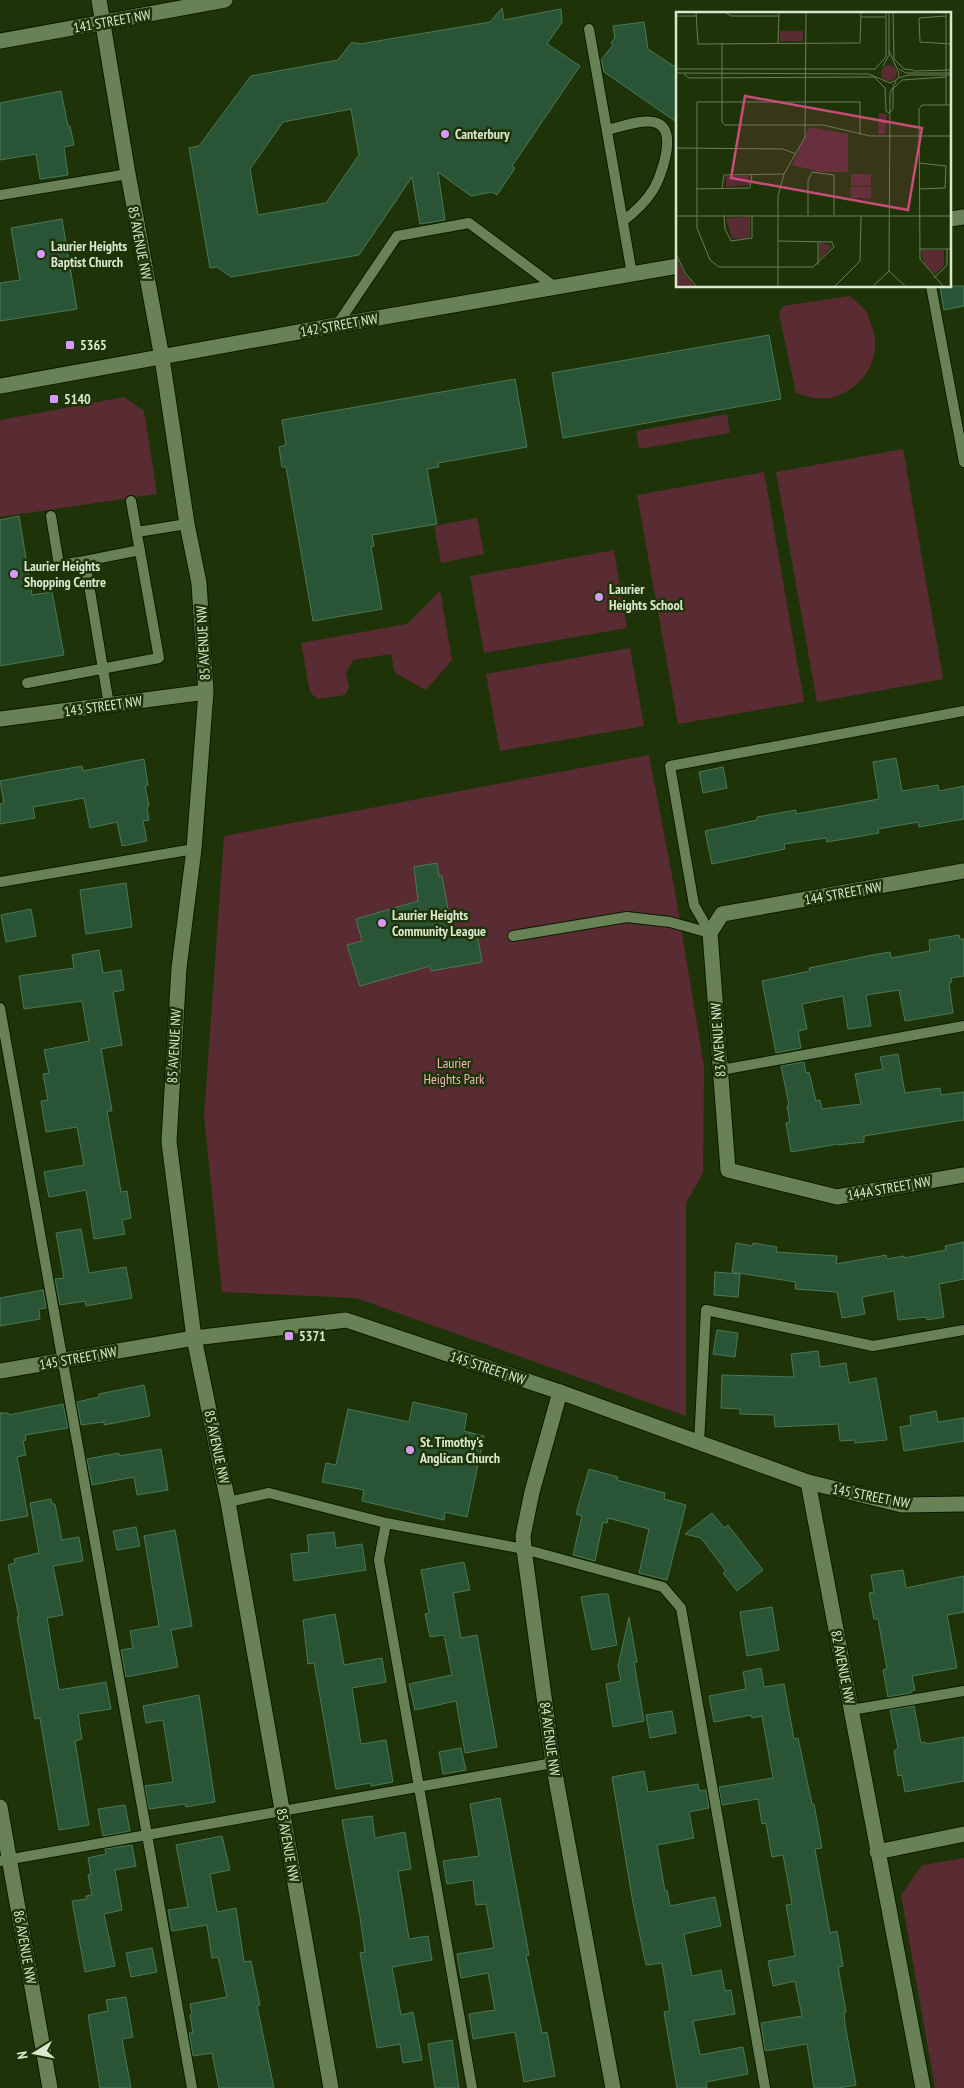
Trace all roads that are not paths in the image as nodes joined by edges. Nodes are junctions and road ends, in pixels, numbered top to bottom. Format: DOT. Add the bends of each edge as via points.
graph roads {
  1 [pos="99,0"];
  2 [pos="225,0"];
  3 [pos="103,23"];
  4 [pos="589,28"];
  5 [pos="0,41"];
  6 [pos="607,130"];
  7 [pos="128,174"];
  8 [pos="0,195"];
  9 [pos="623,220"];
  10 [pos="676,266"];
  11 [pos="632,274"];
  12 [pos="556,287"];
  13 [pos="931,288"];
  14 [pos="337,325"];
  15 [pos="162,358"];
  16 [pos="0,386"];
  17 [pos="964,462"];
  18 [pos="131,501"];
  19 [pos="51,516"];
  20 [pos="188,524"];
  21 [pos="137,532"];
  22 [pos="140,550"];
  23 [pos="85,561"];
  24 [pos="103,669"];
  25 [pos="27,683"];
  26 [pos="206,692"];
  27 [pos="109,705"];
  28 [pos="964,712"];
  29 [pos="0,719"];
  30 [pos="194,849"];
  31 [pos="964,872"];
  32 [pos="0,882"];
  33 [pos="710,933"];
  34 [pos="513,936"];
  35 [pos="0,1008"];
  36 [pos="964,1026"];
  37 [pos="721,1070"];
  38 [pos="728,1170"];
  39 [pos="964,1175"];
  40 [pos="964,1330"];
  41 [pos="194,1338"];
  42 [pos="61,1360"];
  43 [pos="0,1371"];
  44 [pos="560,1392"];
  45 [pos="699,1442"];
  46 [pos="808,1482"];
  47 [pos="228,1502"];
  48 [pos="964,1504"];
  49 [pos="386,1523"];
  50 [pos="524,1549"];
  51 [pos="964,1690"];
  52 [pos="851,1710"];
  53 [pos="553,1763"];
  54 [pos="419,1787"];
  55 [pos="0,1807"];
  56 [pos="283,1812"];
  57 [pos="964,1834"];
  58 [pos="147,1835"];
  59 [pos="877,1852"];
  60 [pos="5,1860"];
  61 [pos="50,2088"];
  62 [pos="192,2088"];
  63 [pos="331,2088"];
  64 [pos="472,2088"];
  65 [pos="613,2088"];
  66 [pos="766,2088"];
  67 [pos="923,2088"];
  1 -- 3 [label="street, 85 AVENUE NW"];
  2 -- 3 [label="street, 141 STREET NW"];
  3 -- 5 [label="street, 141 STREET NW"];
  3 -- 7 [label="street, 85 AVENUE NW"];
  4 -- 6 [label="lane"];
  6 -- 9 [label="lane"];
  6 -- 9 [label="lane" via="644,122 656,123 666,134 667,148 654,188 633,214"];
  7 -- 8 [label="lane"];
  7 -- 15 [label="street, 85 AVENUE NW"];
  9 -- 11 [label="lane"];
  10 -- 11 [label="street, 142 STREET NW"];
  11 -- 12 [label="street, 142 STREET NW"];
  12 -- 14 [label="street, 142 STREET NW"];
  12 -- 14 [label="lane" via="469,223 397,236"];
  13 -- 17 [label="lane"];
  14 -- 15 [label="street, 142 STREET NW"];
  15 -- 16 [label="street, 142 STREET NW"];
  15 -- 20 [label="street, 85 AVENUE NW"];
  18 -- 21 [label="lane"];
  19 -- 23 [label="lane" via="59,565"];
  20 -- 21 [label="lane"];
  20 -- 26 [label="street, 85 AVENUE NW" via="199,584"];
  21 -- 22 [label="lane"];
  22 -- 23 [label="lane"];
  22 -- 24 [label="lane" via="159,658"];
  23 -- 24 [label="lane"];
  24 -- 25 [label="lane"];
  24 -- 27 [label="lane"];
  26 -- 27 [label="street, 143 STREET NW"];
  26 -- 30 [label="street, 85 AVENUE NW"];
  27 -- 29 [label="street, 143 STREET NW"];
  28 -- 33 [label="lane" via="670,766 694,905"];
  30 -- 32 [label="lane"];
  30 -- 41 [label="street, 85 AVENUE NW" via="179,968 169,1142"];
  31 -- 33 [label="street, 144 STREET NW" via="722,914"];
  33 -- 34 [label="lane" via="670,922 627,917"];
  33 -- 37 [label="street, 83 AVENUE NW"];
  35 -- 42 [label="lane"];
  36 -- 37 [label="lane"];
  37 -- 38 [label="street, 83 AVENUE NW"];
  38 -- 39 [label="street, 144A STREET NW" via="837,1198"];
  40 -- 45 [label="lane" via="873,1346 706,1310"];
  41 -- 42 [label="street, 145 STREET NW"];
  41 -- 44 [label="street, 145 STREET NW" via="346,1320"];
  41 -- 47 [label="street, 85 AVENUE NW"];
  42 -- 43 [label="street, 145 STREET NW"];
  42 -- 58 [label="lane"];
  44 -- 45 [label="street, 145 STREET NW"];
  44 -- 50 [label="street, 84 AVENUE NW" via="532,1492 523,1536"];
  45 -- 46 [label="street, 145 STREET NW"];
  46 -- 48 [label="street, 145 STREET NW" via="902,1505"];
  46 -- 52 [label="street, 82 AVENUE NW"];
  47 -- 49 [label="lane" via="269,1493"];
  47 -- 56 [label="street, 85 AVENUE NW"];
  49 -- 50 [label="lane"];
  49 -- 54 [label="lane" via="379,1560"];
  50 -- 53 [label="street, 84 AVENUE NW"];
  50 -- 66 [label="lane" via="664,1586 681,1608"];
  51 -- 52 [label="lane"];
  52 -- 59 [label="street, 82 AVENUE NW"];
  53 -- 54 [label="lane"];
  53 -- 65 [label="street, 84 AVENUE NW"];
  54 -- 56 [label="lane"];
  54 -- 64 [label="lane"];
  55 -- 60 [label="street, 86 AVENUE NW"];
  56 -- 58 [label="lane"];
  56 -- 63 [label="street, 85 AVENUE NW"];
  57 -- 59 [label="street"];
  58 -- 60 [label="lane"];
  58 -- 62 [label="lane"];
  59 -- 67 [label="street, 82 AVENUE NW"];
  60 -- 61 [label="street, 86 AVENUE NW"];
}
